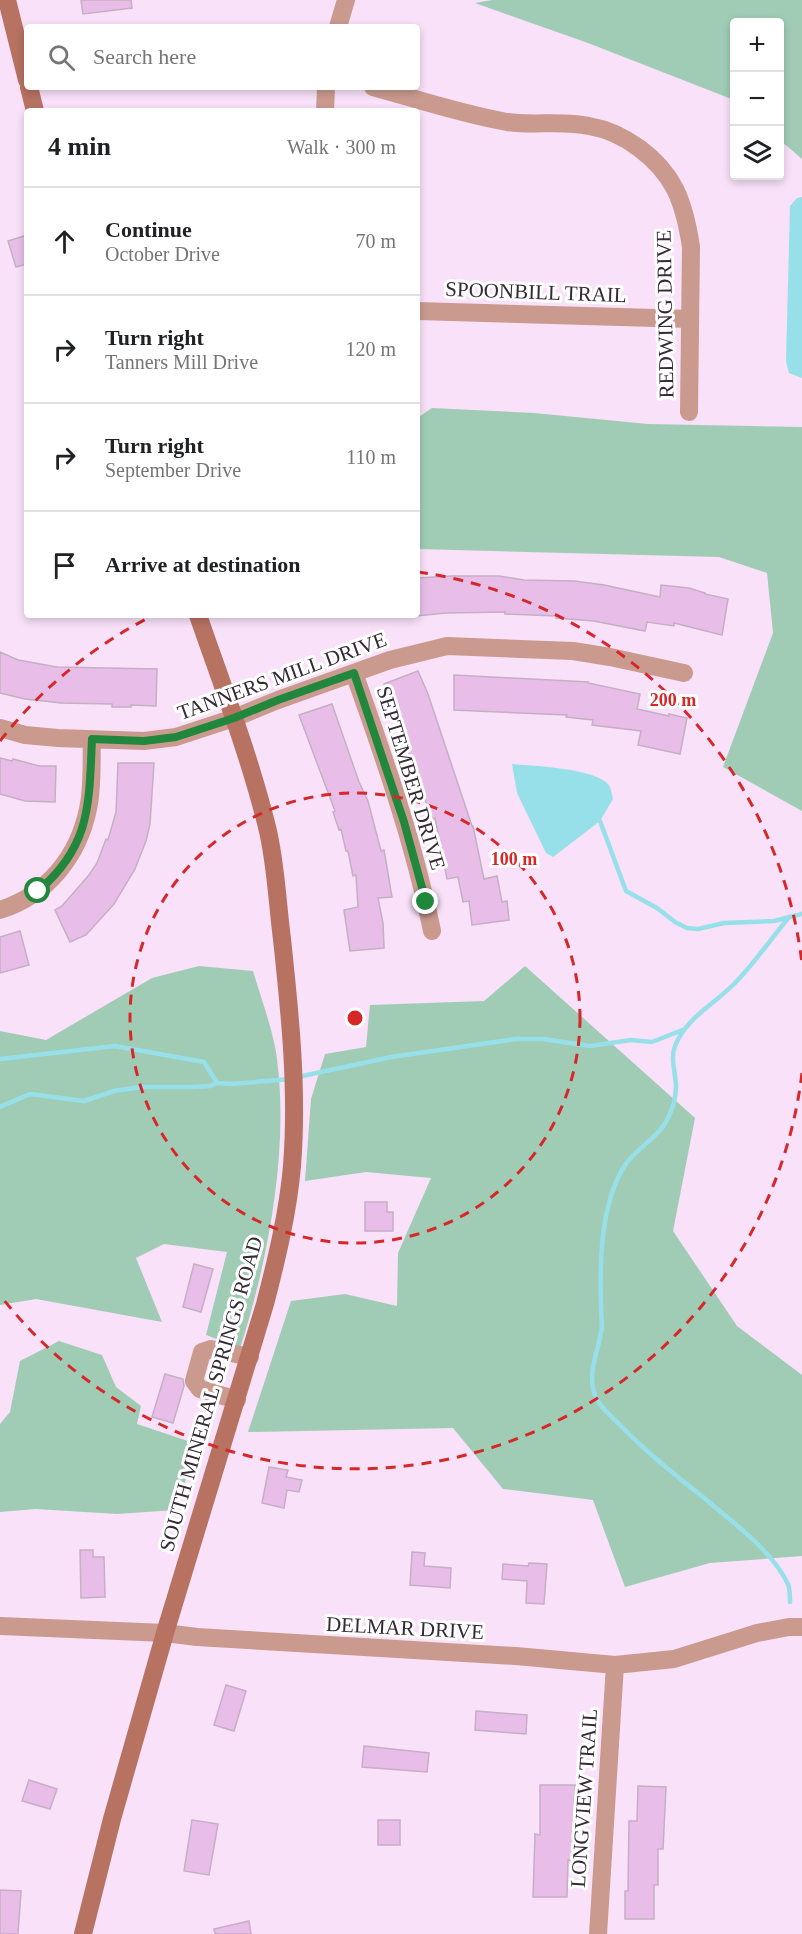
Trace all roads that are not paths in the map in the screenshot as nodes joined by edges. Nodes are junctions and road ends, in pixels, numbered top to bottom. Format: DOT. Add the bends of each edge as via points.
graph roads {
  1 [pos="7,0"];
  2 [pos="346,0"];
  3 [pos="339,24"];
  4 [pos="24,68"];
  5 [pos="30,90"];
  6 [pos="326,90"];
  7 [pos="384,90"];
  8 [pos="34,108"];
  9 [pos="325,108"];
  10 [pos="420,311"];
  11 [pos="690,319"];
  12 [pos="689,412"];
  13 [pos="199,618"];
  14 [pos="354,673"];
  15 [pos="684,673"];
  16 [pos="234,718"];
  17 [pos="0,728"];
  18 [pos="92,739"];
  19 [pos="0,910"];
  20 [pos="432,931"];
  21 [pos="249,1357"];
  22 [pos="237,1400"];
  23 [pos="0,1626"];
  24 [pos="802,1627"];
  25 [pos="165,1633"];
  26 [pos="615,1665"];
  27 [pos="83,1934"];
  28 [pos="598,1934"];
  1 -- 4 [label="street"];
  2 -- 3 [label="street"];
  5 -- 8 [label="street"];
  6 -- 9 [label="street"];
  7 -- 11 [label="street, REDWING DRIVE" via="482,118 590,126 639,147 675,189 687,221 691,247"];
  10 -- 11 [label="street, SPOONBILL TRAIL"];
  11 -- 12 [label="street, REDWING DRIVE"];
  13 -- 16 [label="street, SOUTH MINERAL SPRINGS ROAD"];
  14 -- 15 [label="street, TANNERS MILL DRIVE" via="447,646 573,651"];
  14 -- 16 [label="street, TANNERS MILL DRIVE"];
  14 -- 20 [label="street, SEPTEMBER DRIVE" via="404,822"];
  16 -- 18 [label="street, TANNERS MILL DRIVE" via="176,737 144,741"];
  16 -- 21 [label="street, SOUTH MINERAL SPRINGS ROAD" via="267,827 273,861 294,1079 292,1166 284,1220"];
  17 -- 18 [label="street, TANNERS MILL DRIVE" via="25,735"];
  18 -- 19 [label="street" via="88,808 77,844 52,879 15,905"];
  21 -- 22 [label="street, SOUTH MINERAL SPRINGS ROAD"];
  21 -- 22 [label="street" via="210,1349 202,1352 194,1381 200,1389"];
  22 -- 25 [label="street, SOUTH MINERAL SPRINGS ROAD"];
  23 -- 25 [label="street, DELMAR DRIVE"];
  24 -- 26 [label="street, DELMAR DRIVE" via="757,1633 674,1659"];
  25 -- 26 [label="street, DELMAR DRIVE"];
  25 -- 27 [label="street, SOUTH MINERAL SPRINGS ROAD"];
  26 -- 28 [label="street, LONGVIEW TRAIL"];
}
